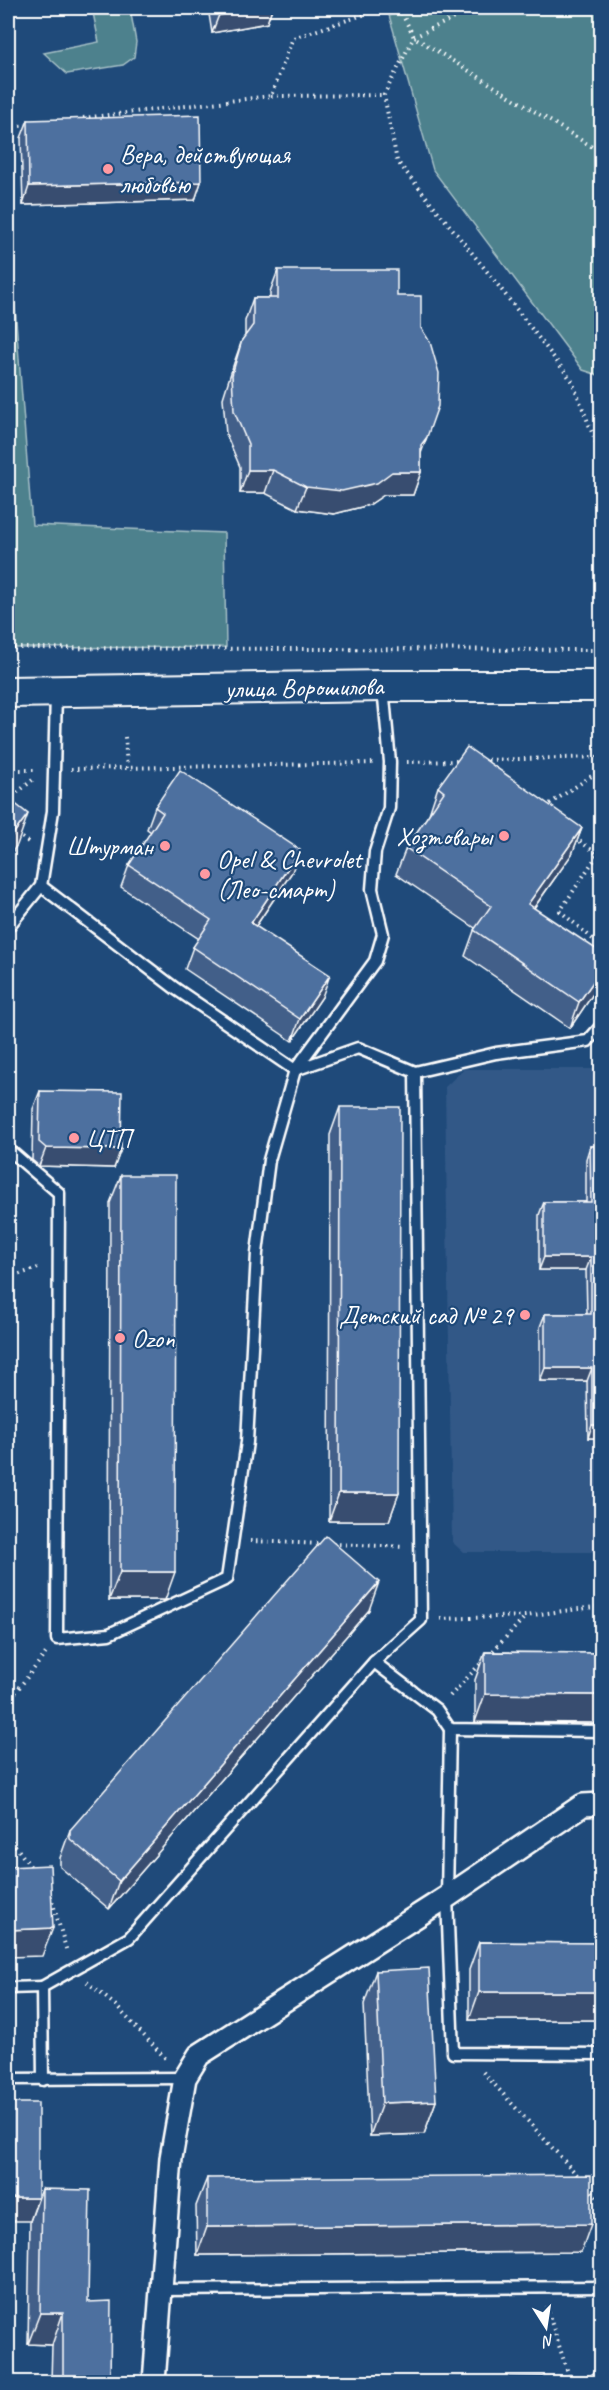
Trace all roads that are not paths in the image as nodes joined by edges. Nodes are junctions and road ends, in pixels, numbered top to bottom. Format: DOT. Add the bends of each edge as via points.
graph roads {
  1 [pos="382,686"];
  2 [pos="602,686"];
  3 [pos="8,692"];
  4 [pos="56,692"];
  5 [pos="41,886"];
  6 [pos="8,927"];
  7 [pos="602,1025"];
  8 [pos="588,1041"];
  9 [pos="602,1041"];
  10 [pos="294,1070"];
  11 [pos="416,1072"];
  12 [pos="8,1149"];
  13 [pos="374,1662"];
  14 [pos="450,1729"];
  15 [pos="602,1731"];
  16 [pos="602,1804"];
  17 [pos="447,1897"];
  18 [pos="42,1987"];
  19 [pos="8,1988"];
  20 [pos="602,2054"];
  21 [pos="185,2078"];
  22 [pos="8,2079"];
  23 [pos="43,2080"];
  24 [pos="602,2287"];
  25 [pos="160,2290"];
  26 [pos="154,2382"];
  1 -- 2 [label="main road, улица Ворошилова"];
  1 -- 4 [label="main road, улица Ворошилова"];
  1 -- 10 [label="lane" via="390,762 389,808 375,852 372,889 383,934 375,961"];
  3 -- 4 [label="main road, улица Ворошилова"];
  4 -- 5 [label="lane" via="53,811"];
  5 -- 6 [label="lane"];
  5 -- 10 [label="lane" via="176,989"];
  7 -- 8 [label="lane"];
  8 -- 9 [label="lane"];
  8 -- 11 [label="lane" via="496,1053"];
  10 -- 11 [label="lane" via="358,1048"];
  10 -- 12 [label="lane" via="269,1160 257,1253 247,1442 227,1579 109,1634 57,1639 59,1193"];
  11 -- 13 [label="lane" via="421,1620"];
  13 -- 14 [label="lane" via="437,1710"];
  13 -- 18 [label="lane" via="129,1938"];
  14 -- 15 [label="lane"];
  14 -- 17 [label="lane"];
  16 -- 17 [label="street" via="583,1805"];
  17 -- 20 [label="lane" via="453,2053"];
  17 -- 21 [label="street" via="199,2055"];
  18 -- 19 [label="lane"];
  18 -- 23 [label="lane"];
  21 -- 23 [label="lane"];
  21 -- 25 [label="street" via="171,2158"];
  22 -- 23 [label="lane"];
  24 -- 25 [label="lane"];
  25 -- 26 [label="street"];
}
